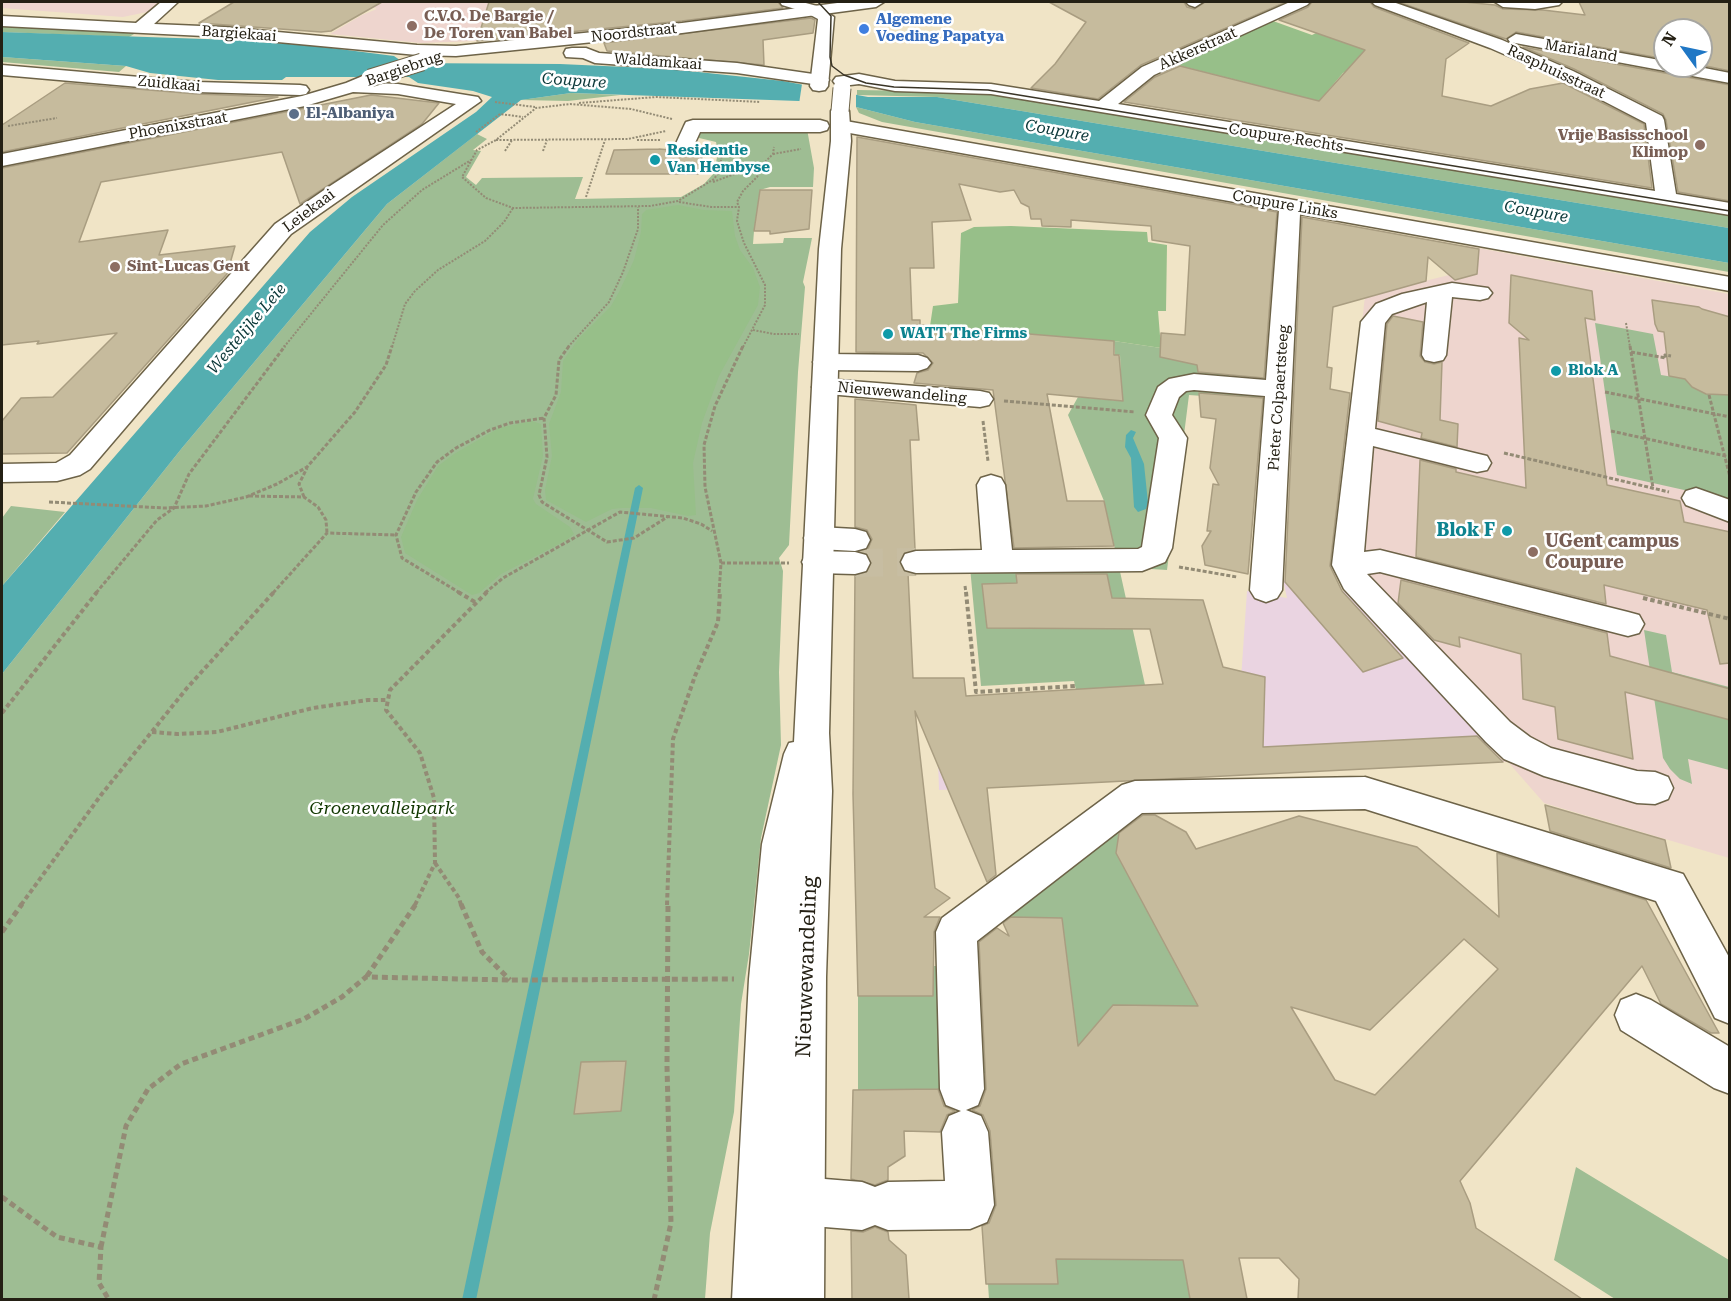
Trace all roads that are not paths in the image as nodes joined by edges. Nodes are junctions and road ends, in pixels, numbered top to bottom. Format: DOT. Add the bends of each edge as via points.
graph roads {
  1 [pos="170,2"];
  2 [pos="787,2"];
  3 [pos="876,2"];
  4 [pos="1302,2"];
  5 [pos="1380,2"];
  6 [pos="1503,2"];
  7 [pos="1554,2"];
  8 [pos="842,3"];
  9 [pos="811,9"];
  10 [pos="2,12"];
  11 [pos="2,21"];
  12 [pos="21,22"];
  13 [pos="1469,25"];
  14 [pos="140,28"];
  15 [pos="841,34"];
  16 [pos="589,46"];
  17 [pos="456,51"];
  18 [pos="1653,63"];
  19 [pos="2,70"];
  20 [pos="1713,75"];
  21 [pos="1730,78"];
  22 [pos="820,83"];
  23 [pos="353,86"];
  24 [pos="1101,108"];
  25 [pos="830,118"];
  26 [pos="683,150"];
  27 [pos="2,160"];
  28 [pos="1666,199"];
  29 [pos="1290,206"];
  30 [pos="1730,210"];
  31 [pos="1730,284"];
  32 [pos="1441,292"];
  33 [pos="1480,293"];
  34 [pos="1434,355"];
  35 [pos="918,363"];
  36 [pos="825,374"];
  37 [pos="1280,389"];
  38 [pos="980,399"];
  39 [pos="1360,434"];
  40 [pos="1488,458"];
  41 [pos="2,473"];
  42 [pos="991,485"];
  43 [pos="1696,498"];
  44 [pos="1730,512"];
  45 [pos="818,550"];
  46 [pos="855,551"];
  47 [pos="915,552"];
  48 [pos="998,561"];
  49 [pos="1347,565"];
  50 [pos="1267,586"];
  51 [pos="1631,610"];
  52 [pos="811,734"];
  53 [pos="1655,788"];
  54 [pos="770,998"];
  55 [pos="1730,1003"];
  56 [pos="1636,1015"];
  57 [pos="1730,1072"];
  58 [pos="801,1200"];
  59 [pos="757,1299"];
  60 [pos="799,1299"];
  1 -- 14 [label="street"];
  2 -- 9 [label="street"];
  3 -- 8 [label="street, Noordstraat"];
  4 -- 24 [label="street, Akkerstraat" via="1148,71"];
  5 -- 13 [label="street, Rasphuisstraat"];
  6 -- 7 [label="street"];
  8 -- 9 [label="street, Noordstraat"];
  8 -- 15 [label="street"];
  9 -- 16 [label="street, Noordstraat"];
  9 -- 22 [label="street" via="826,17"];
  10 -- 12 [label="street" via="27,15"];
  11 -- 12 [label="street, Bargiekaai"];
  12 -- 14 [label="street, Bargiekaai"];
  13 -- 18 [label="street, Marialand"];
  13 -- 28 [label="street, Rasphuisstraat" via="1655,120"];
  14 -- 17 [label="street, Bargiekaai"];
  16 -- 17 [label="street, Waldamkaai" via="544,52 496,46"];
  16 -- 22 [label="street, Waldamkaai" via="595,58 726,67"];
  17 -- 23 [label="street, Bargiebrug, bridge"];
  19 -- 23 [label="street, Zuidkaai" via="197,87"];
  20 -- 21 [label="street, Marialand"];
  22 -- 25 [label="street"];
  23 -- 27 [label="street, Phoenixstraat" via="260,111"];
  23 -- 41 [label="street, Leiekaai" via="472,101 283,229 80,462 57,472"];
  24 -- 25 [label="street, Coupure Rechts, bridge" via="980,88 895,86 842,78"];
  24 -- 28 [label="street, Coupure Rechts"];
  25 -- 26 [label="street, Coupure Links" via="754,126 693,126"];
  25 -- 29 [label="street, Coupure Links"];
  25 -- 36 [label="street, Nieuwewandeling" via="841,141 830,249"];
  28 -- 30 [label="street, Coupure Rechts"];
  29 -- 31 [label="street, Coupure Links"];
  29 -- 37 [label="street, Pieter Colpaertsteeg"];
  32 -- 33 [label="street"];
  32 -- 34 [label="street"];
  32 -- 39 [label="street" via="1384,309 1373,322"];
  35 -- 36 [label="street"];
  36 -- 38 [label="street, Nieuwewandeling"];
  36 -- 45 [label="street, Nieuwewandeling"];
  37 -- 48 [label="street" via="1194,382 1167,393 1159,415 1173,438 1154,554 1142,560"];
  37 -- 50 [label="street, Pieter Colpaertsteeg"];
  39 -- 40 [label="street"];
  39 -- 49 [label="street"];
  42 -- 48 [label="street"];
  43 -- 44 [label="street"];
  45 -- 46 [label="street"];
  45 -- 52 [label="street, Nieuwewandeling"];
  47 -- 48 [label="street" via="953,552"];
  49 -- 51 [label="street" via="1380,561"];
  49 -- 53 [label="street" via="1355,581 1497,732 1517,748 1544,761 1638,787"];
  52 -- 54 [label="street, Nieuwewandeling" via="798,762 781,844"];
  52 -- 58 [label="street, Nieuwewandeling" via="814,791 805,977"];
  54 -- 58 [label="street, Nieuwewandeling" via="786,1053 782,1192"];
  54 -- 59 [label="street, Nieuwewandeling"];
  55 -- 58 [label="street" via="1669,887 1365,793 1135,797 956,932 970,1205 875,1206"];
  56 -- 57 [label="street"];
  58 -- 60 [label="street, Nieuwewandeling"];
}
